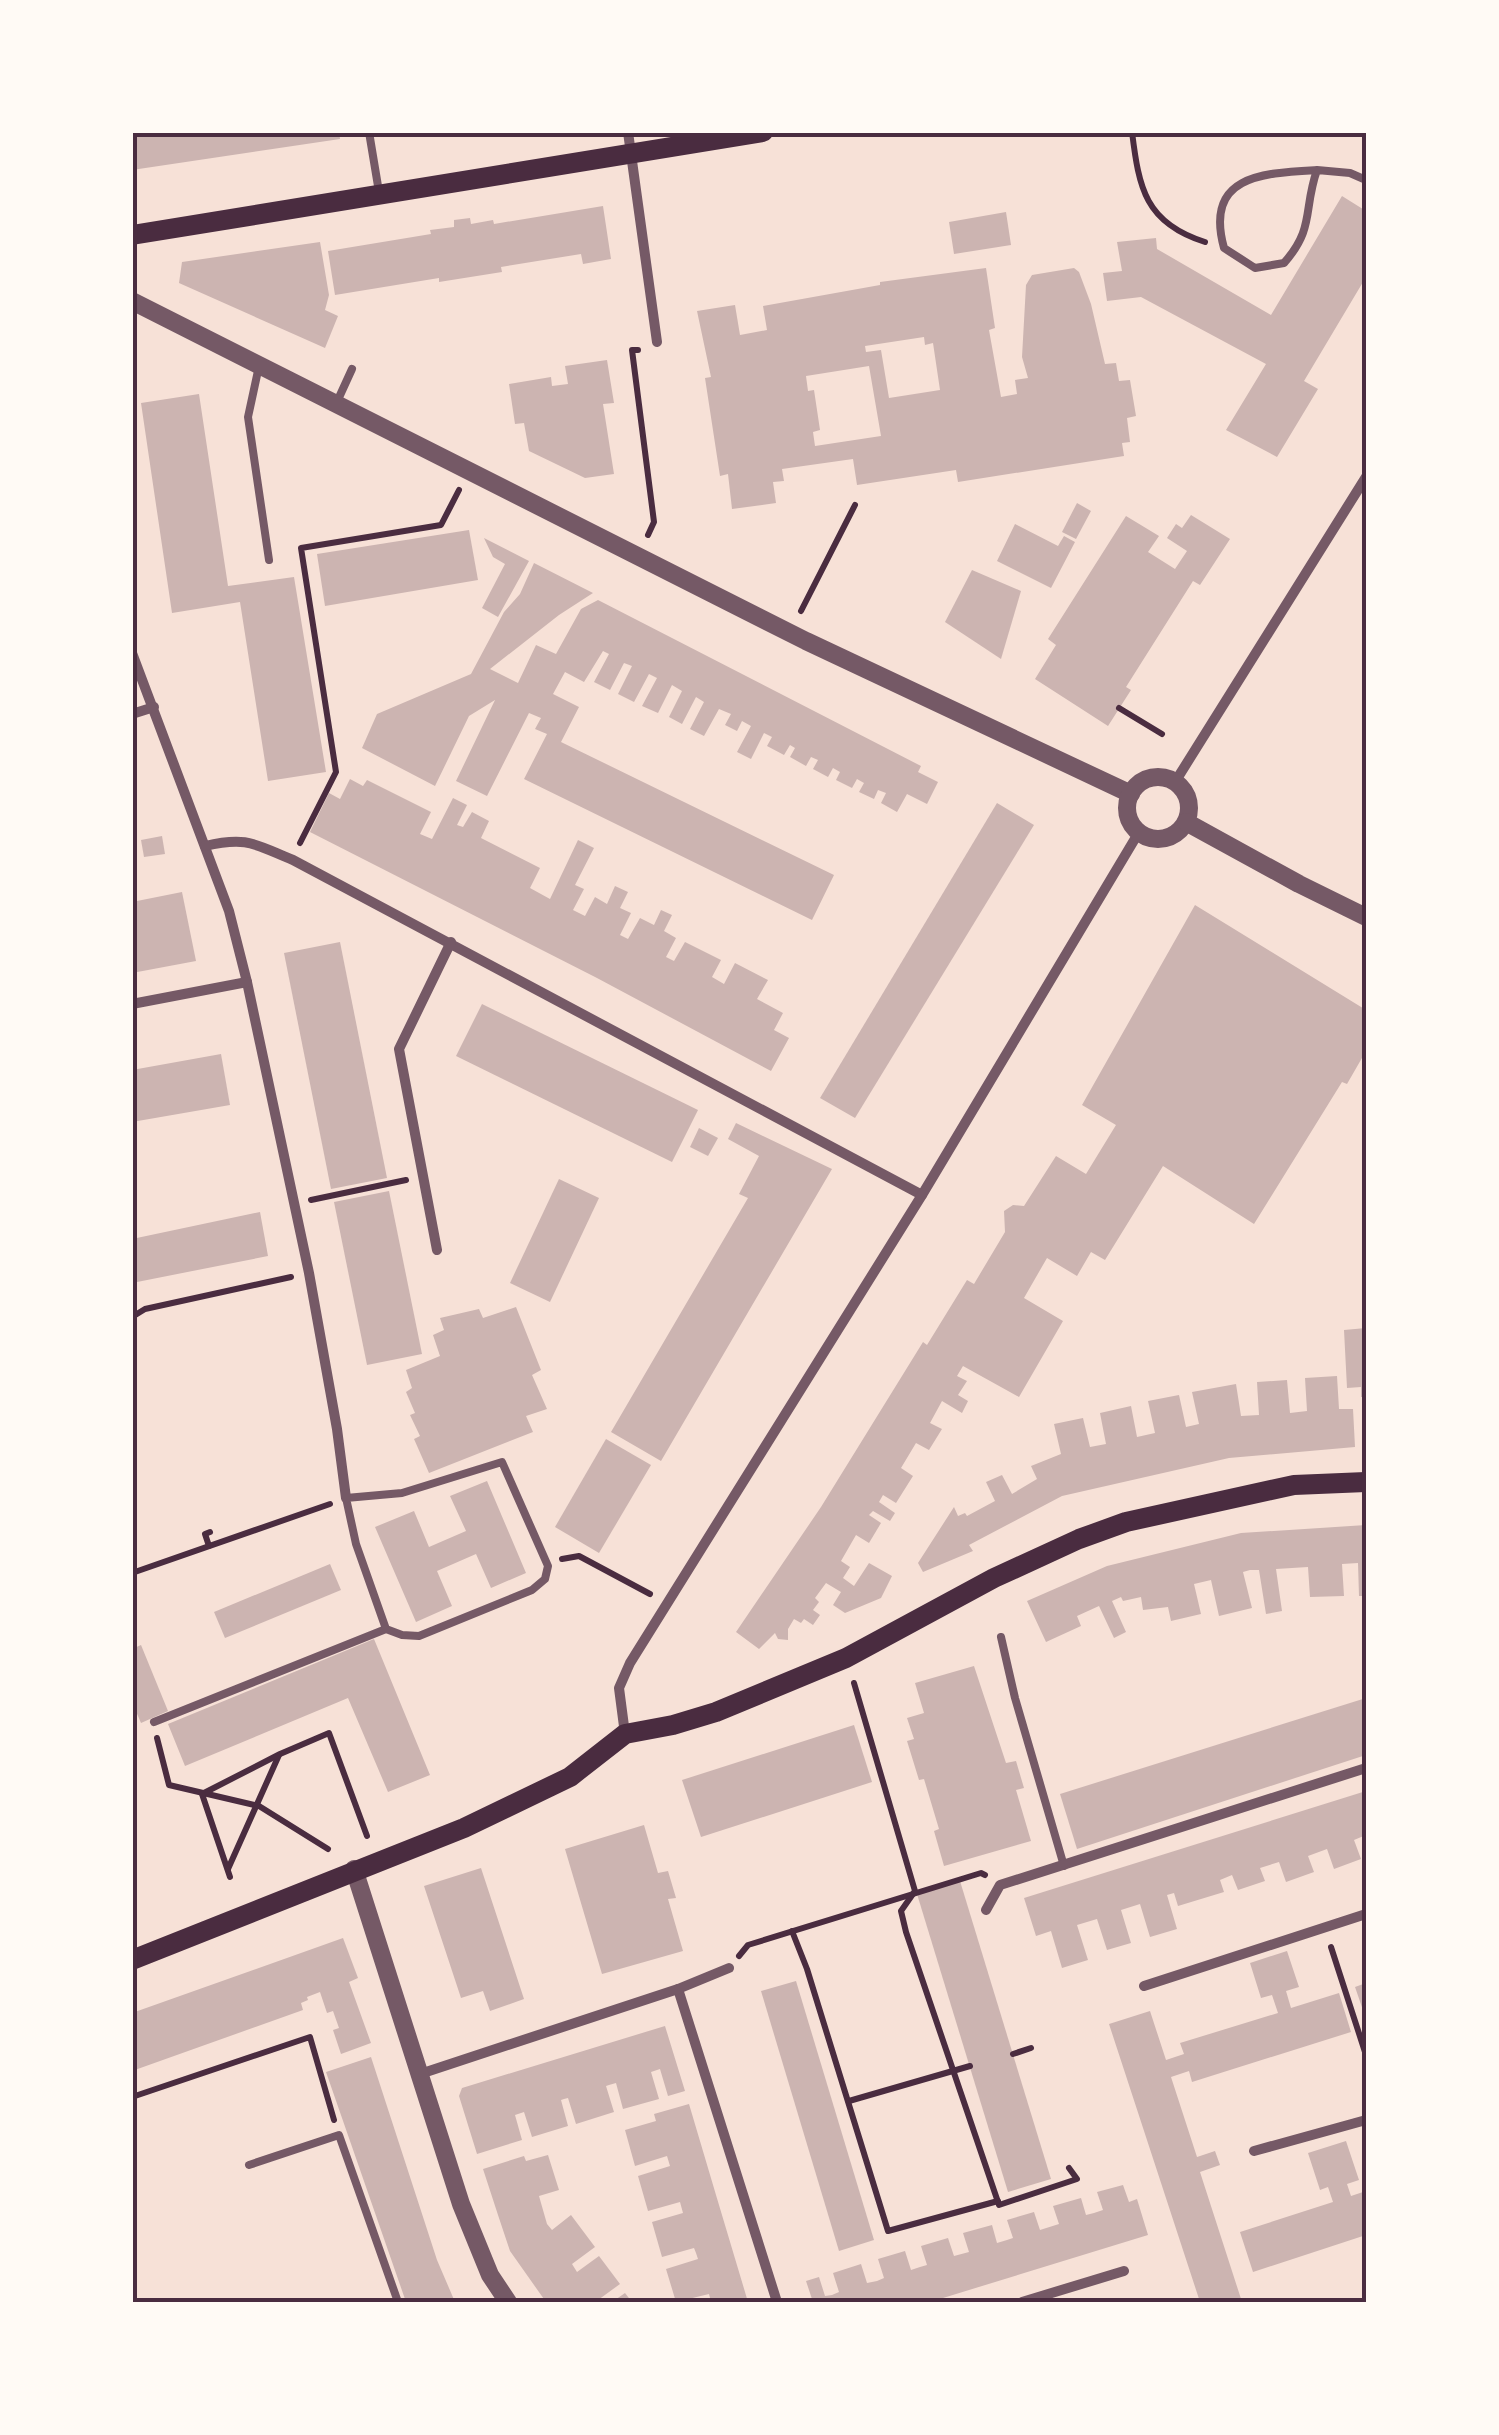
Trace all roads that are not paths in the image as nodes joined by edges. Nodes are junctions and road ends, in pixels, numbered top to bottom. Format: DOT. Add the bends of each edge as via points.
graph roads {
  1 [pos="370,132"];
  2 [pos="628,132"];
  3 [pos="763,132"];
  4 [pos="630,156"];
  5 [pos="1317,170"];
  6 [pos="1366,180"];
  7 [pos="379,196"];
  8 [pos="132,234"];
  9 [pos="132,301"];
  10 [pos="657,342"];
  11 [pos="259,366"];
  12 [pos="352,370"];
  13 [pos="336,404"];
  14 [pos="1366,477"];
  15 [pos="269,560"];
  16 [pos="132,653"];
  17 [pos="154,707"];
  18 [pos="132,714"];
  19 [pos="1175,782"];
  20 [pos="1131,794"];
  21 [pos="1186,822"];
  22 [pos="1139,832"];
  23 [pos="204,846"];
  24 [pos="1366,916"];
  25 [pos="451,942"];
  26 [pos="247,982"];
  27 [pos="132,1004"];
  28 [pos="922,1195"];
  29 [pos="437,1250"];
  30 [pos="1366,1482"];
  31 [pos="346,1498"];
  32 [pos="386,1629"];
  33 [pos="1002,1637"];
  34 [pos="154,1722"];
  35 [pos="625,1734"];
  36 [pos="1366,1768"];
  37 [pos="1064,1866"];
  38 [pos="354,1870"];
  39 [pos="986,1910"];
  40 [pos="1366,1914"];
  41 [pos="132,1960"];
  42 [pos="729,1968"];
  43 [pos="1144,1986"];
  44 [pos="678,1988"];
  45 [pos="420,2074"];
  46 [pos="1366,2120"];
  47 [pos="1254,2151"];
  48 [pos="249,2165"];
  49 [pos="1124,2271"];
  50 [pos="398,2302"];
  51 [pos="508,2302"];
  52 [pos="778,2302"];
  53 [pos="1022,2302"];
  1 -- 7 [label="lane"];
  2 -- 4 [label="street"];
  3 -- 4 [label="main road"];
  4 -- 7 [label="main road"];
  4 -- 10 [label="street"];
  5 -- 5 [label="lane" via="1250,176 1234,188 1222,206 1224,248 1255,268 1284,263 1307,231"];
  5 -- 6 [label="lane"];
  7 -- 8 [label="main road"];
  9 -- 11 [label="street"];
  11 -- 13 [label="street"];
  11 -- 15 [label="lane" via="248,418"];
  12 -- 13 [label="lane"];
  13 -- 20 [label="street"];
  14 -- 19 [label="street"];
  16 -- 17 [label="street"];
  17 -- 18 [label="street"];
  17 -- 23 [label="street"];
  19 -- 20 [label="street" via="1148,779"];
  19 -- 21 [label="street" via="1187,797"];
  20 -- 22 [label="street" via="1128,817"];
  21 -- 22 [label="street" via="1163,838"];
  21 -- 24 [label="street"];
  22 -- 28 [label="street"];
  23 -- 25 [label="street" via="249,841"];
  23 -- 26 [label="street"];
  25 -- 28 [label="street"];
  25 -- 29 [label="street" via="399,1049"];
  26 -- 27 [label="street"];
  26 -- 31 [label="street" via="309,1273"];
  28 -- 35 [label="street" via="619,1688"];
  30 -- 35 [label="main road" via="1294,1486 1126,1522 994,1578 846,1658 716,1712"];
  31 -- 32 [label="lane"];
  31 -- 32 [label="lane" via="402,1493 502,1462 548,1566 532,1590 419,1636"];
  32 -- 34 [label="lane"];
  33 -- 37 [label="lane"];
  35 -- 38 [label="main road" via="570,1777"];
  36 -- 37 [label="street"];
  37 -- 39 [label="street" via="1000,1885"];
  38 -- 41 [label="main road"];
  38 -- 45 [label="street"];
  40 -- 43 [label="street"];
  42 -- 44 [label="street"];
  44 -- 45 [label="street"];
  44 -- 52 [label="street"];
  45 -- 51 [label="street" via="461,2204"];
  46 -- 47 [label="street"];
  48 -- 50 [label="lane" via="339,2136"];
  49 -- 53 [label="street"];
}
